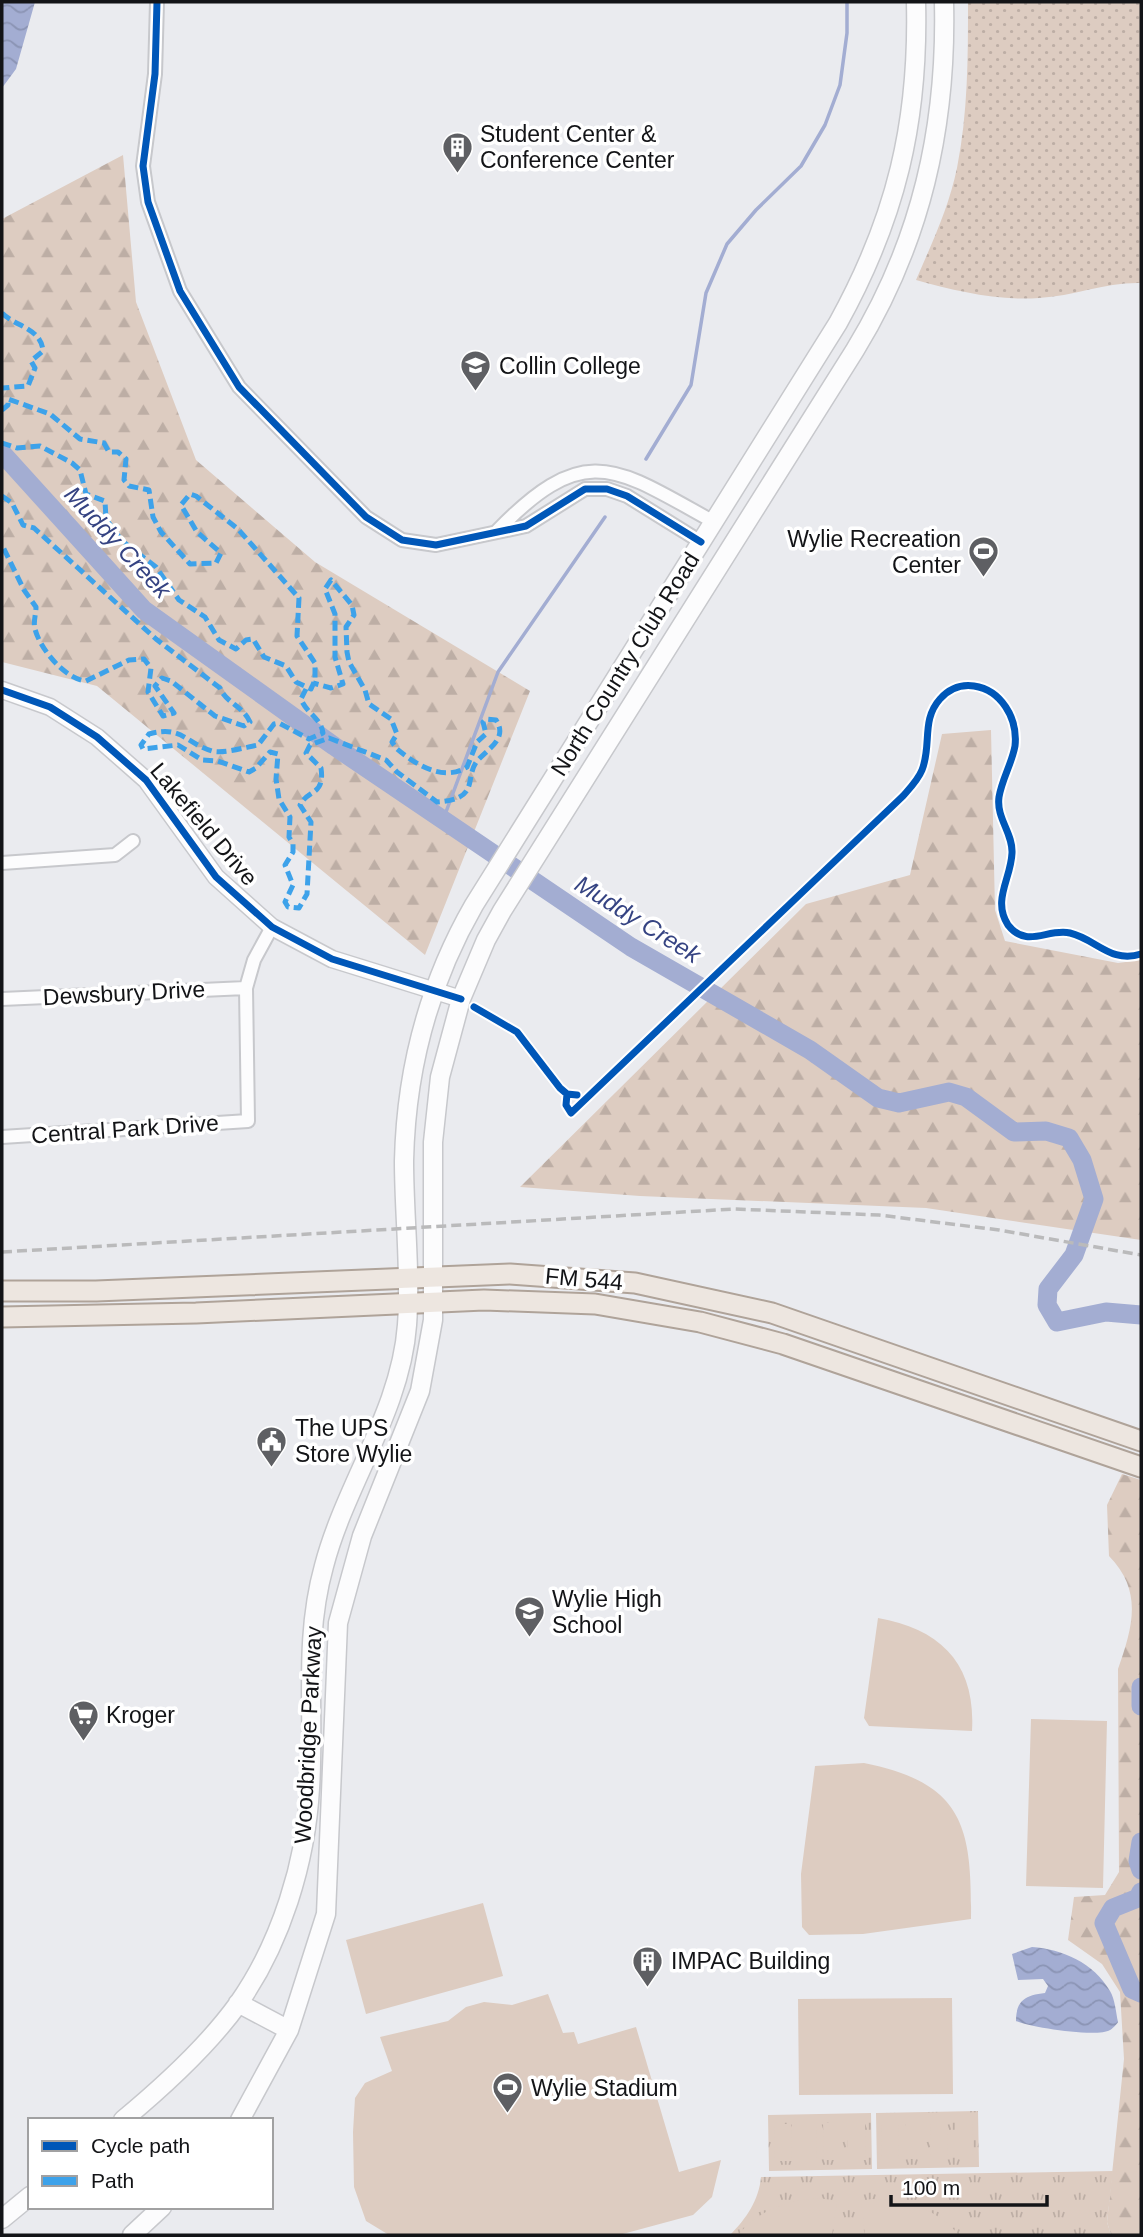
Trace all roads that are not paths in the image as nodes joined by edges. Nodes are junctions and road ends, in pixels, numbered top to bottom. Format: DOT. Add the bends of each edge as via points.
graph roads {
  1 [pos="158,2"];
  2 [pos="916,2"];
  3 [pos="944,2"];
  4 [pos="863,277"];
  5 [pos="888,290"];
  6 [pos="714,522"];
  7 [pos="497,531"];
  8 [pos="701,542"];
  9 [pos="729,551"];
  10 [pos="2,690"];
  11 [pos="133,841"];
  12 [pos="2,863"];
  13 [pos="272,927"];
  14 [pos="246,988"];
  15 [pos="433,989"];
  16 [pos="2,999"];
  17 [pos="461,999"];
  18 [pos="2,1136"];
  19 [pos="434,1277"];
  20 [pos="407,1278"];
  21 [pos="2,1291"];
  22 [pos="434,1303"];
  23 [pos="407,1304"];
  24 [pos="2,1317"];
  25 [pos="858,1342"];
  26 [pos="850,1367"];
  27 [pos="1139,1440"];
  28 [pos="366,1455"];
  29 [pos="1133,1464"];
  30 [pos="393,1465"];
  31 [pos="314,1621"];
  32 [pos="338,1623"];
  33 [pos="310,1787"];
  34 [pos="333,1788"];
  35 [pos="238,2003"];
  36 [pos="289,2031"];
  37 [pos="125,2118"];
  38 [pos="241,2118"];
  39 [pos="28,2198"];
  40 [pos="158,2209"];
  41 [pos="2,2218"];
  42 [pos="132,2235"];
  1 -- 7 [label="street" via="155,74 143,166 148,202 180,291 207,339 239,387 375,523 402,540 436,545"];
  2 -- 4 [label="main road, North Country Club Road" via="914,95 904,158 885,226"];
  3 -- 5 [label="main road, North Country Club Road" via="944,71 933,156 916,221"];
  4 -- 5 [label="main road"];
  4 -- 6 [label="main road, North Country Club Road"];
  5 -- 9 [label="main road, North Country Club Road"];
  6 -- 7 [label="street" via="627,474 602,470 556,482"];
  6 -- 8 [label="main road, North Country Club Road"];
  6 -- 9 [label="main road"];
  7 -- 8 [label="street" via="526,526 584,489 607,488 628,496"];
  8 -- 9 [label="main road"];
  8 -- 15 [label="main road, North Country Club Road" via="482,892"];
  9 -- 17 [label="main road, North Country Club Road" via="502,911"];
  10 -- 13 [label="street, Lakefield Drive" via="50,707 97,737 146,780 216,877"];
  11 -- 12 [label="street" via="116,855"];
  13 -- 14 [label="street" via="254,960"];
  13 -- 15 [label="street, Lakefield Drive" via="332,958"];
  14 -- 16 [label="street, Dewsbury Drive"];
  14 -- 18 [label="street, Central Park Drive" via="248,1121"];
  15 -- 17 [label="street, Lakefield Drive"];
  15 -- 20 [label="main road, North Country Club Road" via="407,1102"];
  17 -- 19 [label="main road, North Country Club Road" via="434,1118"];
  19 -- 20 [label="main road, FM 544 / FM 544"];
  19 -- 22 [label="main road, North Country Club Road"];
  19 -- 25 [label="main road, FM 544 / FM 544" via="510,1274 635,1283 725,1300"];
  20 -- 21 [label="main road, FM 544 / FM 544"];
  20 -- 23 [label="main road, North Country Club Road"];
  22 -- 23 [label="main road, FM 544 / FM 544"];
  22 -- 26 [label="main road, FM 544 / FM 544" via="538,1300 595,1304 760,1338"];
  22 -- 30 [label="main road, Woodbridge Parkway" via="420,1391"];
  23 -- 24 [label="main road, FM 544 / FM 544"];
  23 -- 28 [label="main road, Woodbridge Parkway" via="397,1374"];
  25 -- 26 [label="main road"];
  25 -- 27 [label="main road, FM 544 / FM 544"];
  26 -- 29 [label="main road, FM 544 / FM 544"];
  28 -- 30 [label="main road"];
  28 -- 31 [label="main road, Woodbridge Parkway" via="340,1514 323,1569"];
  30 -- 32 [label="main road, Woodbridge Parkway" via="362,1536"];
  31 -- 32 [label="main road"];
  31 -- 33 [label="main road, Woodbridge Parkway"];
  32 -- 34 [label="main road, Woodbridge Parkway"];
  33 -- 34 [label="main road"];
  33 -- 35 [label="main road, Woodbridge Parkway" via="302,1855 279,1923"];
  34 -- 36 [label="main road, Woodbridge Parkway" via="326,1914"];
  35 -- 36 [label="main road"];
  35 -- 37 [label="main road, Woodbridge Parkway" via="206,2042"];
  36 -- 38 [label="main road, Woodbridge Parkway"];
  39 -- 41 [label="main road"];
  40 -- 42 [label="main road"];
}
